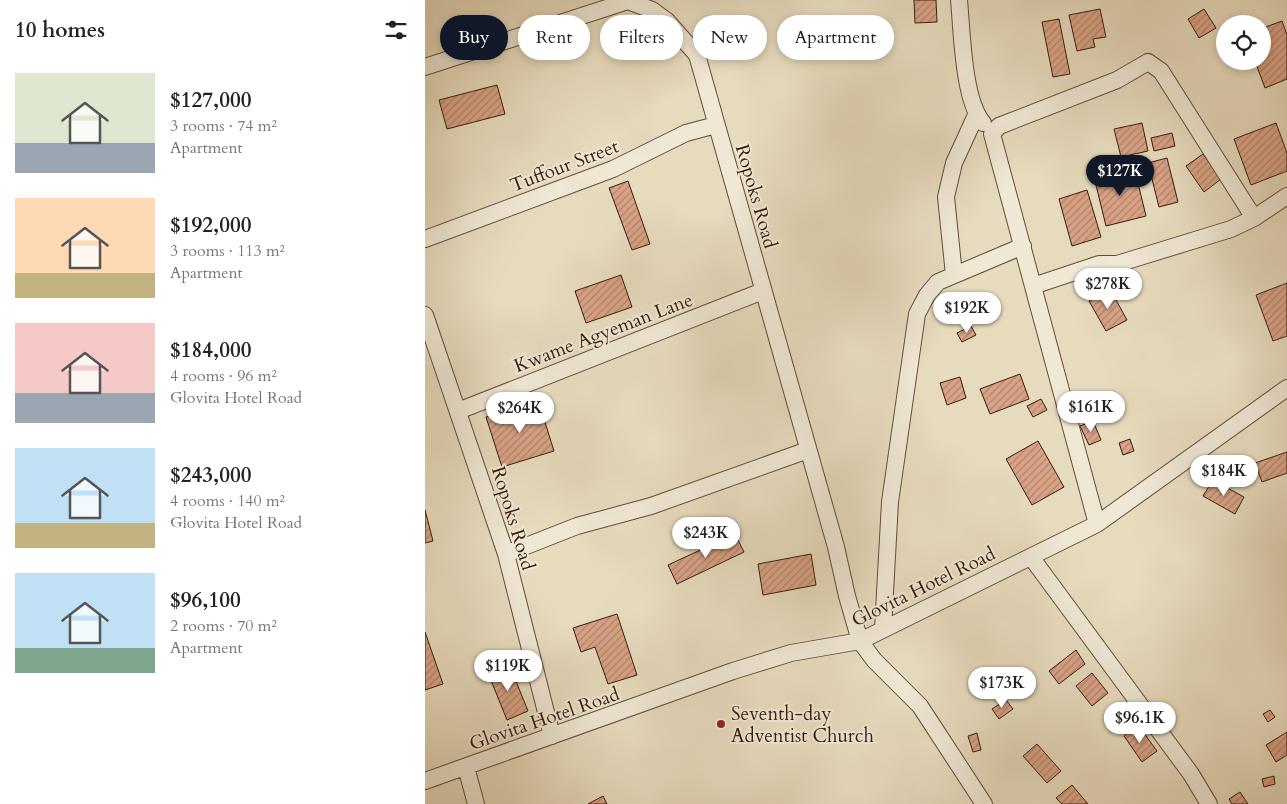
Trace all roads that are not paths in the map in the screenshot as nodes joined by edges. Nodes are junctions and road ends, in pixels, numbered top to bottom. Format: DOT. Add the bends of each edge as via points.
graph roads {
  1 [pos="959,0"];
  2 [pos="425,67"];
  3 [pos="976,115"];
  4 [pos="717,125"];
  5 [pos="993,134"];
  6 [pos="1287,196"];
  7 [pos="1254,218"];
  8 [pos="425,239"];
  9 [pos="1023,246"];
  10 [pos="954,275"];
  11 [pos="1033,286"];
  12 [pos="763,291"];
  13 [pos="425,316"];
  14 [pos="1287,388"];
  15 [pos="458,411"];
  16 [pos="808,450"];
  17 [pos="1097,524"];
  18 [pos="506,554"];
  19 [pos="1031,556"];
  20 [pos="883,629"];
  21 [pos="860,641"];
  22 [pos="552,736"];
  23 [pos="466,766"];
  24 [pos="425,781"];
  25 [pos="476,804"];
  26 [pos="984,804"];
  27 [pos="1209,804"];
  1 -- 3 [label="street" via="969,94"];
  2 -- 4 [label="street, Ropoks Road" via="628,1 652,10 667,21 697,56"];
  3 -- 5 [label="street"];
  3 -- 10 [label="street" via="954,163 946,197"];
  4 -- 8 [label="street, Tuffour Street" via="686,133 613,169"];
  4 -- 12 [label="street, Ropoks Road"];
  5 -- 7 [label="street" via="999,126 1117,80 1148,62 1161,71"];
  5 -- 9 [label="street"];
  6 -- 7 [label="street"];
  7 -- 11 [label="street" via="1127,261 1099,264"];
  9 -- 10 [label="street"];
  9 -- 11 [label="street"];
  10 -- 20 [label="street" via="938,282 917,314 890,502"];
  11 -- 17 [label="street"];
  12 -- 15 [label="street, Kwame Agyeman Lane"];
  12 -- 16 [label="street, Ropoks Road"];
  13 -- 15 [label="street, Ropoks Road"];
  14 -- 17 [label="street, Glovita Hotel Road"];
  15 -- 18 [label="street, Ropoks Road"];
  16 -- 18 [label="street" via="651,506 577,526"];
  16 -- 21 [label="street, Ropoks Road"];
  17 -- 19 [label="street, Glovita Hotel Road"];
  18 -- 22 [label="street, Ropoks Road"];
  19 -- 20 [label="street, Glovita Hotel Road"];
  19 -- 27 [label="street" via="1191,774"];
  20 -- 21 [label="street, Glovita Hotel Road"];
  21 -- 22 [label="street, Glovita Hotel Road" via="791,653"];
  21 -- 26 [label="street, Ropoks Road" via="873,660 920,706"];
  22 -- 23 [label="street, Glovita Hotel Road"];
  23 -- 24 [label="street, Glovita Hotel Road"];
  23 -- 25 [label="street"];
}
